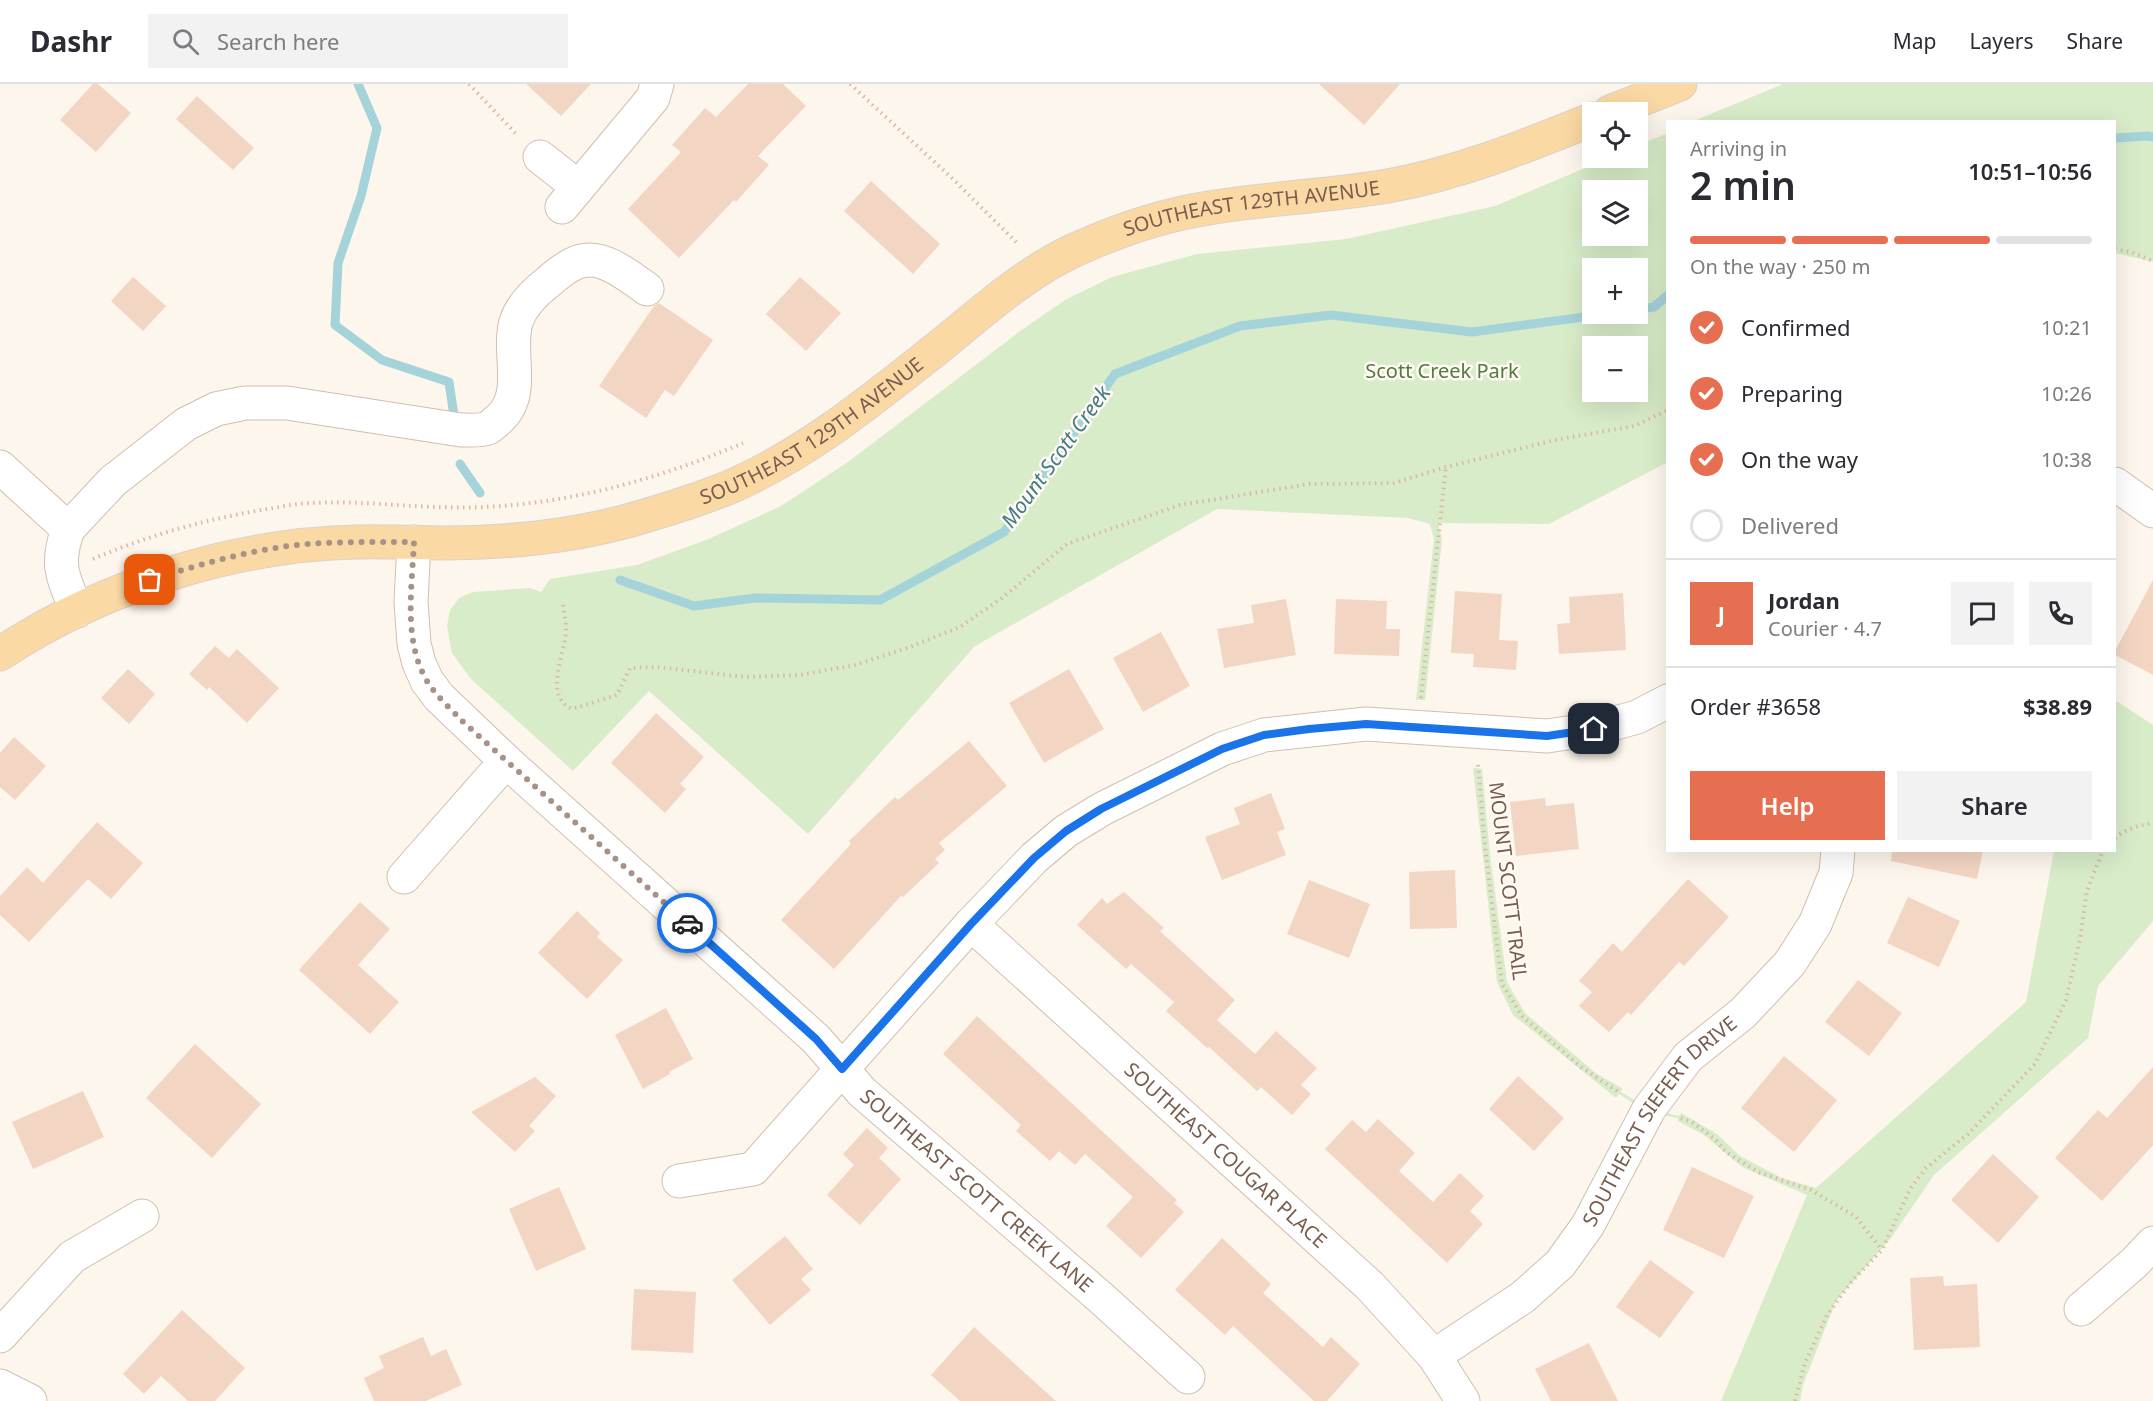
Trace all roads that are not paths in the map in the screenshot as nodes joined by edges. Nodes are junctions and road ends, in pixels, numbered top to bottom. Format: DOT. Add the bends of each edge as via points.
graph roads {
  1 [pos="657,84"];
  2 [pos="1680,84"];
  3 [pos="1635,102"];
  4 [pos="1582,123"];
  5 [pos="540,157"];
  6 [pos="647,289"];
  7 [pos="0,466"];
  8 [pos="2116,485"];
  9 [pos="2153,511"];
  10 [pos="68,529"];
  11 [pos="414,542"];
  12 [pos="77,611"];
  13 [pos="0,654"];
  14 [pos="1666,702"];
  15 [pos="506,761"];
  16 [pos="1838,852"];
  17 [pos="404,877"];
  18 [pos="971,924"];
  19 [pos="842,1069"];
  20 [pos="679,1181"];
  21 [pos="142,1216"];
  22 [pos="2153,1243"];
  23 [pos="2081,1309"];
  24 [pos="0,1336"];
  25 [pos="1434,1356"];
  26 [pos="1188,1377"];
  27 [pos="1463,1401"];
  1 -- 5 [label="street" via="652,98 570,197"];
  2 -- 3 [label="main road"];
  4 -- 11 [label="main road, SOUTHEAST 129TH AVENUE" via="1481,163 1425,178 1180,213 1077,249 1013,288 878,396 818,438 760,472 699,498 583,532 534,539"];
  6 -- 10 [label="street" via="615,267 582,260 540,288 516,323 514,387 509,406 488,428 461,430 287,403 216,409 186,424 113,481"];
  7 -- 10 [label="street"];
  8 -- 9 [label="street"];
  10 -- 12 [label="street" via="61,549 61,572"];
  11 -- 12 [label="main road, SOUTHEAST 129TH AVENUE" via="325,543 251,553 150,580"];
  11 -- 15 [label="street, SOUTHEAST SCOTT CREEK LANE" via="411,621 419,663 439,697"];
  12 -- 13 [label="main road, SOUTHEAST 129TH AVENUE"];
  14 -- 18 [label="street" via="1605,726 1547,736 1366,724 1264,735 1222,749 1101,809 1066,831 1034,858"];
  15 -- 17 [label="street"];
  15 -- 19 [label="street, SOUTHEAST SCOTT CREEK LANE" via="816,1039"];
  16 -- 25 [label="street, SOUTHEAST SIEFERT DRIVE" via="1836,873 1815,924 1790,963 1743,1012 1688,1057 1648,1111 1588,1225 1560,1264 1523,1297"];
  18 -- 19 [label="street"];
  18 -- 25 [label="street, SOUTHEAST COUGAR PLACE" via="1370,1286"];
  19 -- 20 [label="street" via="753,1169"];
  19 -- 26 [label="street, SOUTHEAST SCOTT CREEK LANE" via="902,1128"];
  21 -- 24 [label="street" via="72,1257"];
  22 -- 23 [label="street"];
  25 -- 27 [label="street, SOUTHEAST COUGAR PLACE"];
}
